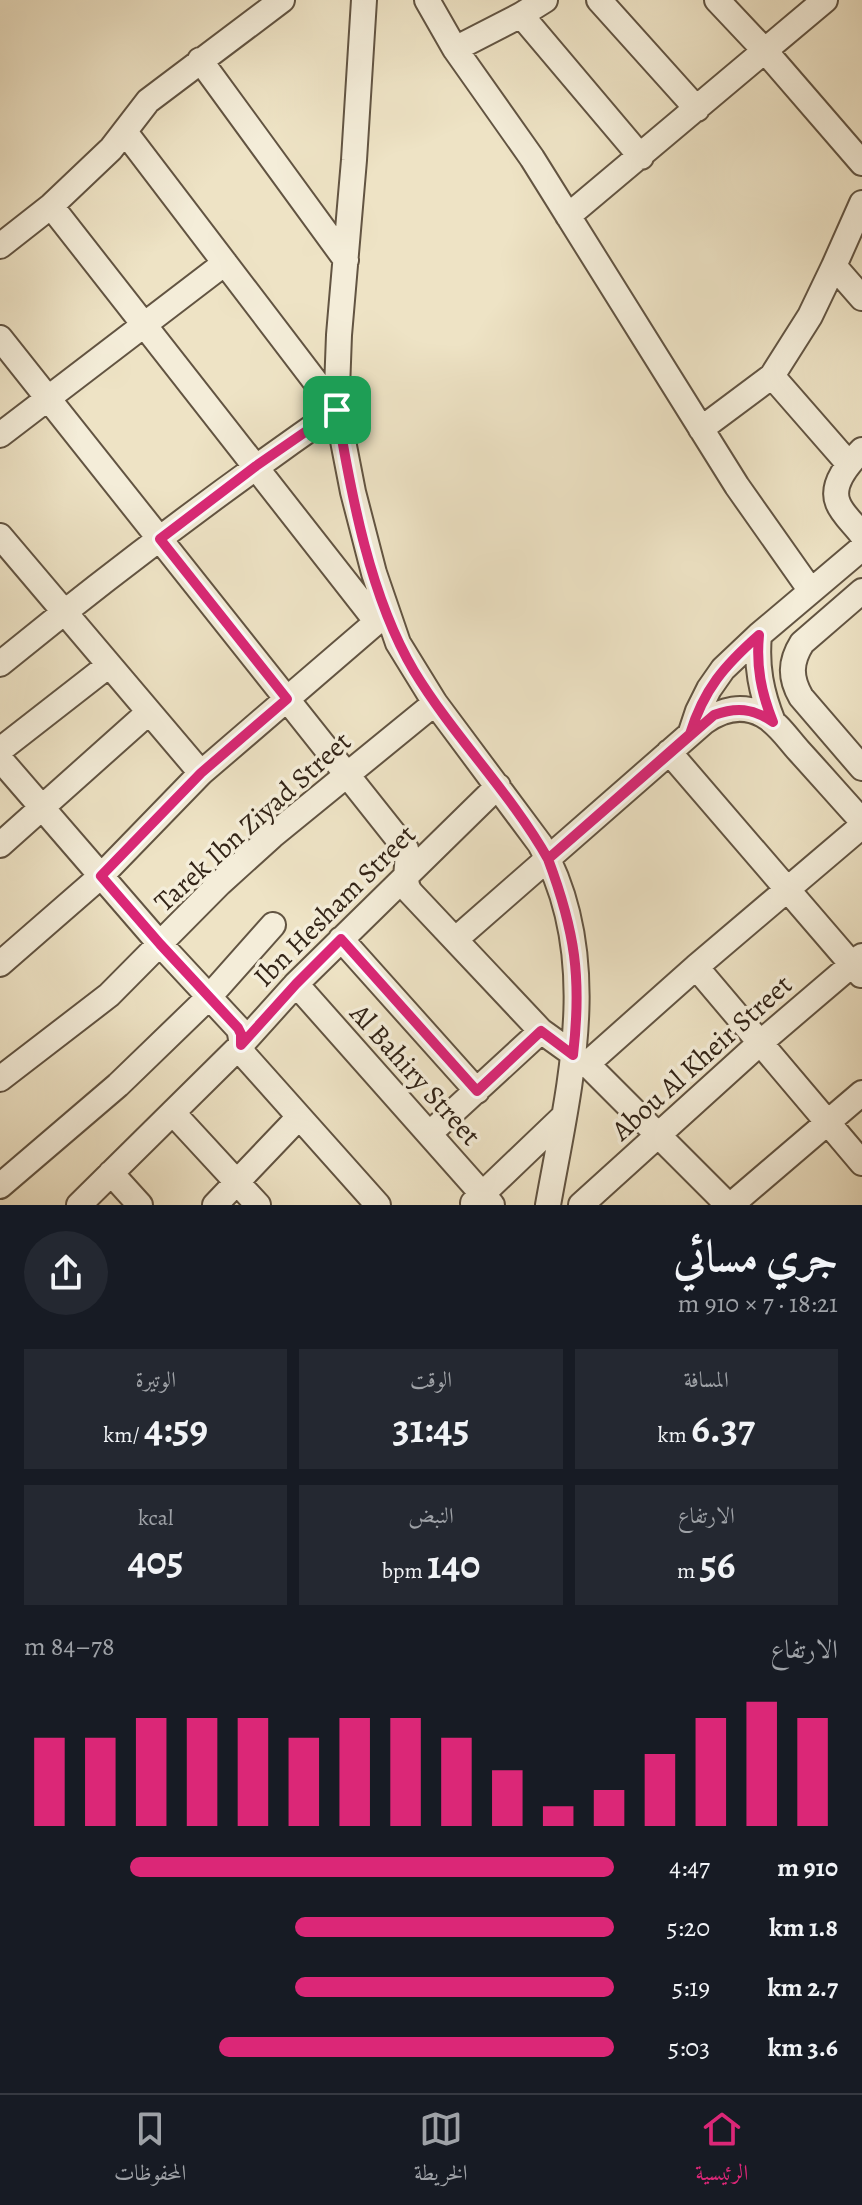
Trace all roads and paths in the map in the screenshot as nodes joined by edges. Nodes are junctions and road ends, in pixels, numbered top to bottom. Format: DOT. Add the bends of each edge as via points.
graph roads {
  1 [pos="282,0"];
  2 [pos="364,0"];
  3 [pos="427,0"];
  4 [pos="545,0"];
  5 [pos="599,0"];
  6 [pos="717,0"];
  7 [pos="825,0"];
  8 [pos="521,15"];
  9 [pos="455,49"];
  10 [pos="766,52"];
  11 [pos="200,60"];
  12 [pos="697,109"];
  13 [pos="125,132"];
  14 [pos="641,157"];
  15 [pos="862,163"];
  16 [pos="862,203"];
  17 [pos="51,206"];
  18 [pos="568,216"];
  19 [pos="0,246"];
  20 [pos="346,260"];
  21 [pos="225,263"];
  22 [pos="834,266"];
  23 [pos="862,298"];
  24 [pos="144,324"];
  25 [pos="0,338"];
  26 [pos="772,376"];
  27 [pos="47,397"];
  28 [pos="337,410"];
  29 [pos="701,429"];
  30 [pos="0,435"];
  31 [pos="855,457"];
  32 [pos="256,466"];
  33 [pos="862,535"];
  34 [pos="160,539"];
  35 [pos="3,546"];
  36 [pos="862,548"];
  37 [pos="811,591"];
  38 [pos="862,591"];
  39 [pos="64,612"];
  40 [pos="382,618"];
  41 [pos="759,635"];
  42 [pos="0,664"];
  43 [pos="109,665"];
  44 [pos="287,699"];
  45 [pos="435,703"];
  46 [pos="149,712"];
  47 [pos="773,722"];
  48 [pos="690,734"];
  49 [pos="0,750"];
  50 [pos="669,752"];
  51 [pos="0,759"];
  52 [pos="862,768"];
  53 [pos="201,773"];
  54 [pos="347,774"];
  55 [pos="498,786"];
  56 [pos="42,807"];
  57 [pos="862,824"];
  58 [pos="0,845"];
  59 [pos="548,859"];
  60 [pos="406,875"];
  61 [pos="101,876"];
  62 [pos="787,889"];
  63 [pos="273,925"];
  64 [pos="341,939"];
  65 [pos="456,939"];
  66 [pos="160,944"];
  67 [pos="0,964"];
  68 [pos="859,965"];
  69 [pos="696,967"];
  70 [pos="296,984"];
  71 [pos="209,997"];
  72 [pos="541,1031"];
  73 [pos="760,1043"];
  74 [pos="241,1045"];
  75 [pos="580,1060"];
  76 [pos="0,1079"];
  77 [pos="477,1091"];
  78 [pos="862,1093"];
  79 [pos="173,1113"];
  80 [pos="299,1117"];
  81 [pos="563,1117"];
  82 [pos="827,1122"];
  83 [pos="429,1134"];
  84 [pos="658,1134"];
  85 [pos="862,1163"];
  86 [pos="111,1173"];
  87 [pos="237,1182"];
  88 [pos="0,1186"];
  89 [pos="482,1201"];
  90 [pos="79,1205"];
  91 [pos="140,1205"];
  92 [pos="215,1205"];
  93 [pos="258,1205"];
  94 [pos="378,1205"];
  95 [pos="548,1205"];
  96 [pos="581,1205"];
  97 [pos="730,1205"];
  1 -- 11 [label="street"];
  2 -- 20 [label="street"];
  3 -- 9 [label="street"];
  4 -- 8 [label="street"];
  5 -- 12 [label="street"];
  6 -- 10 [label="street"];
  7 -- 10 [label="street"];
  8 -- 9 [label="street"];
  8 -- 14 [label="street"];
  9 -- 18 [label="street"];
  10 -- 12 [label="street"];
  10 -- 15 [label="street"];
  11 -- 13 [label="street" via="148,101"];
  11 -- 20 [label="street"];
  12 -- 14 [label="street"];
  13 -- 17 [label="street"];
  13 -- 21 [label="street"];
  14 -- 18 [label="street"];
  16 -- 22 [label="street"];
  17 -- 19 [label="street"];
  17 -- 24 [label="street"];
  18 -- 29 [label="street"];
  20 -- 28 [label="street"];
  21 -- 24 [label="street"];
  21 -- 28 [label="street"];
  22 -- 23 [label="street"];
  22 -- 26 [label="street"];
  24 -- 27 [label="street"];
  24 -- 32 [label="street"];
  25 -- 27 [label="street"];
  26 -- 29 [label="street"];
  26 -- 31 [label="street"];
  27 -- 30 [label="street"];
  27 -- 34 [label="street"];
  28 -- 32 [label="street"];
  28 -- 40 [label="street"];
  29 -- 37 [label="street"];
  31 -- 33 [label="street" via="836,494"];
  32 -- 34 [label="street"];
  32 -- 40 [label="street"];
  34 -- 39 [label="street"];
  34 -- 44 [label="street"];
  35 -- 39 [label="street"];
  36 -- 37 [label="street"];
  37 -- 41 [label="street"];
  38 -- 52 [label="street" via="809,636 797,651 792,670 801,697"];
  39 -- 42 [label="street"];
  39 -- 43 [label="street"];
  40 -- 44 [label="street"];
  40 -- 45 [label="street"];
  41 -- 47 [label="street" via="759,679"];
  41 -- 48 [label="street" via="709,689"];
  43 -- 46 [label="street"];
  43 -- 49 [label="street"];
  44 -- 53 [label="street"];
  44 -- 54 [label="street"];
  45 -- 54 [label="street, Tarek Ibn Ziyad Street"];
  45 -- 55 [label="street"];
  46 -- 53 [label="street"];
  46 -- 56 [label="street"];
  47 -- 48 [label="street" via="738,709 714,715"];
  47 -- 57 [label="street"];
  48 -- 50 [label="street"];
  50 -- 59 [label="street"];
  50 -- 62 [label="street"];
  51 -- 56 [label="street"];
  53 -- 61 [label="street"];
  54 -- 60 [label="street" via="406,849"];
  54 -- 66 [label="street, Tarek Ibn Ziyad Street" via="220,883"];
  55 -- 59 [label="street"];
  55 -- 60 [label="street, Ibn Hesham Street"];
  56 -- 58 [label="street"];
  56 -- 61 [label="street"];
  57 -- 62 [label="street"];
  59 -- 65 [label="street"];
  59 -- 75 [label="street" via="572,935"];
  60 -- 64 [label="street, Ibn Hesham Street"];
  60 -- 65 [label="street" via="407,888"];
  61 -- 66 [label="street"];
  61 -- 67 [label="street"];
  62 -- 68 [label="street"];
  62 -- 69 [label="street"];
  63 -- 71 [label="street"];
  64 -- 70 [label="street, Ibn Hesham Street"];
  64 -- 77 [label="street"];
  65 -- 72 [label="street"];
  66 -- 71 [label="street"];
  66 -- 76 [label="street, Tarek Ibn Ziyad Street" via="109,995"];
  68 -- 73 [label="street, Abou Al Kheir Street"];
  69 -- 73 [label="street"];
  69 -- 75 [label="street"];
  70 -- 74 [label="street, Ibn Hesham Street"];
  70 -- 83 [label="street, Al Bahiry Street"];
  71 -- 74 [label="street" via="238,1028"];
  71 -- 88 [label="street" via="118,1085"];
  72 -- 75 [label="street"];
  72 -- 77 [label="street"];
  73 -- 82 [label="street"];
  73 -- 84 [label="street, Abou Al Kheir Street"];
  74 -- 79 [label="street, Ibn Hesham Street"];
  74 -- 80 [label="street"];
  75 -- 81 [label="street"];
  75 -- 84 [label="street"];
  77 -- 83 [label="street"];
  78 -- 82 [label="street"];
  79 -- 86 [label="street, Ibn Hesham Street"];
  79 -- 87 [label="street"];
  80 -- 87 [label="street"];
  80 -- 94 [label="street"];
  81 -- 89 [label="street"];
  81 -- 95 [label="street"];
  82 -- 85 [label="street"];
  82 -- 97 [label="street"];
  83 -- 89 [label="street, Al Bahiry Street"];
  84 -- 96 [label="street, Abou Al Kheir Street"];
  84 -- 97 [label="street"];
  86 -- 90 [label="street, Ibn Hesham Street"];
  86 -- 91 [label="street"];
  87 -- 92 [label="street"];
  87 -- 93 [label="street"];
}
